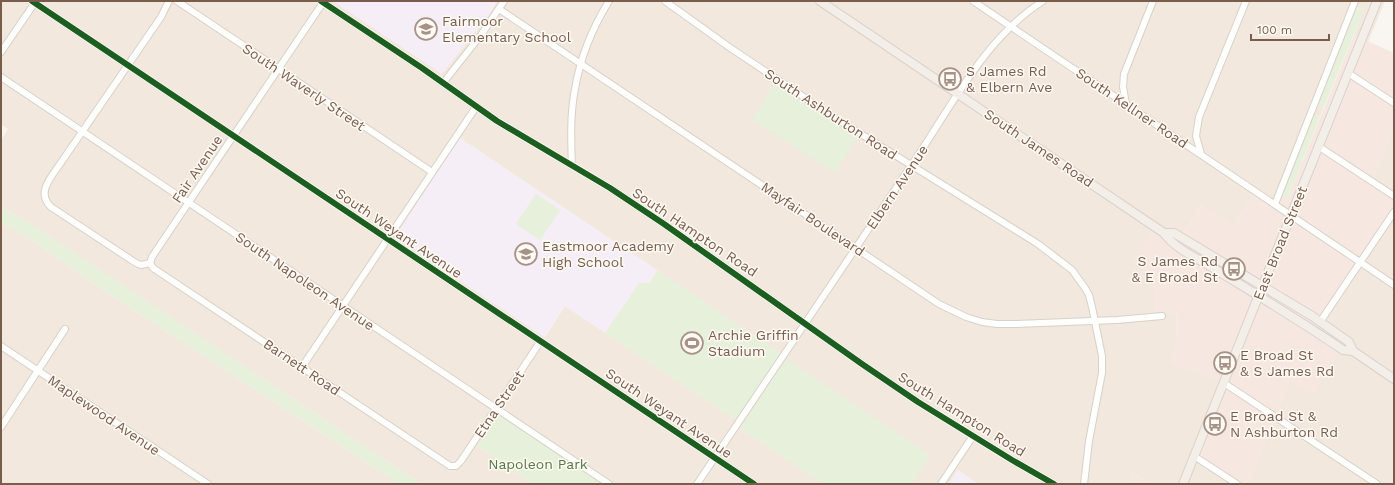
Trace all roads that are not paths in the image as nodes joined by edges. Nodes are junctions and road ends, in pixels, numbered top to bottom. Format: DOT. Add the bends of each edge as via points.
graph roads {
  1 [pos="169,1"];
  2 [pos="177,1"];
  3 [pos="323,1"];
  4 [pos="504,1"];
  5 [pos="609,1"];
  6 [pos="665,1"];
  7 [pos="820,1"];
  8 [pos="973,1"];
  9 [pos="1043,1"];
  10 [pos="1153,1"];
  11 [pos="1246,1"];
  12 [pos="1355,1"];
  13 [pos="1377,1"];
  14 [pos="34,2"];
  15 [pos="499,9"];
  16 [pos="1011,26"];
  17 [pos="1,52"];
  18 [pos="581,64"];
  19 [pos="126,65"];
  20 [pos="278,70"];
  21 [pos="1348,73"];
  22 [pos="1,77"];
  23 [pos="443,83"];
  24 [pos="958,94"];
  25 [pos="1394,102"];
  26 [pos="1126,104"];
  27 [pos="476,107"];
  28 [pos="81,132"];
  29 [pos="233,136"];
  30 [pos="1318,146"];
  31 [pos="1201,154"];
  32 [pos="572,166"];
  33 [pos="912,166"];
  34 [pos="432,172"];
  35 [pos="1394,196"];
  36 [pos="188,204"];
  37 [pos="1275,204"];
  38 [pos="1394,212"];
  39 [pos="1290,216"];
  40 [pos="1164,233"];
  41 [pos="387,239"];
  42 [pos="855,248"];
  43 [pos="150,263"];
  44 [pos="1360,263"];
  45 [pos="1394,285"];
  46 [pos="1262,287"];
  47 [pos="1258,297"];
  48 [pos="342,306"];
  49 [pos="1162,316"];
  50 [pos="1095,321"];
  51 [pos="1320,322"];
  52 [pos="805,323"];
  53 [pos="65,329"];
  54 [pos="540,342"];
  55 [pos="1,346"];
  56 [pos="1353,351"];
  57 [pos="302,367"];
  58 [pos="39,371"];
  59 [pos="1394,378"];
  60 [pos="1224,383"];
  61 [pos="496,409"];
  62 [pos="1,426"];
  63 [pos="973,436"];
  64 [pos="1194,456"];
  65 [pos="714,458"];
  66 [pos="456,466"];
  67 [pos="208,484"];
  68 [pos="609,484"];
  69 [pos="697,484"];
  70 [pos="754,484"];
  71 [pos="941,484"];
  72 [pos="1054,484"];
  73 [pos="1084,484"];
  74 [pos="1183,484"];
  75 [pos="1236,484"];
  76 [pos="1377,484"];
  1 -- 19 [label="street"];
  2 -- 20 [label="street, South Waverly Street"];
  3 -- 20 [label="street, Fair Avenue"];
  3 -- 23 [label="street, South Hampton Road"];
  4 -- 15 [label="street"];
  5 -- 18 [label="street"];
  6 -- 33 [label="street, South Ashburton Road" via="741,56"];
  7 -- 24 [label="main road, South James Road"];
  8 -- 16 [label="street, South Kellner Road"];
  9 -- 16 [label="street, Elbern Avenue"];
  10 -- 26 [label="street" via="1124,74"];
  11 -- 31 [label="street" via="1199,117 1196,136"];
  12 -- 37 [label="street"];
  13 -- 21 [label="main road, East Broad Street"];
  14 -- 17 [label="street"];
  14 -- 19 [label="street, South Weyant Avenue"];
  15 -- 18 [label="street, Mayfair Boulevard"];
  15 -- 23 [label="street"];
  16 -- 24 [label="street, Elbern Avenue"];
  16 -- 26 [label="street, South Kellner Road"];
  18 -- 32 [label="street" via="573,107"];
  18 -- 42 [label="street, Mayfair Boulevard"];
  19 -- 28 [label="street"];
  19 -- 29 [label="street, South Weyant Avenue"];
  20 -- 29 [label="street, Fair Avenue"];
  20 -- 34 [label="street, South Waverly Street"];
  21 -- 25 [label="street"];
  21 -- 30 [label="main road, East Broad Street"];
  22 -- 28 [label="street, South Napoleon Avenue"];
  23 -- 27 [label="street, South Hampton Road"];
  24 -- 33 [label="street, Elbern Avenue"];
  24 -- 40 [label="main road, South James Road"];
  26 -- 31 [label="street, South Kellner Road"];
  27 -- 32 [label="street, South Hampton Road"];
  27 -- 34 [label="street"];
  28 -- 36 [label="street, South Napoleon Avenue"];
  28 -- 43 [label="street" via="47,183 44,195 48,204 140,265"];
  29 -- 36 [label="street, Fair Avenue"];
  29 -- 41 [label="street, South Weyant Avenue"];
  30 -- 35 [label="street"];
  30 -- 39 [label="main road, East Broad Street"];
  31 -- 37 [label="street, South Kellner Road"];
  32 -- 52 [label="street, South Hampton Road" via="610,188 692,243"];
  33 -- 42 [label="street, Elbern Avenue"];
  33 -- 50 [label="street, South Ashburton Road" via="1038,244 1065,264 1085,288"];
  34 -- 41 [label="street"];
  36 -- 43 [label="street, Fair Avenue"];
  36 -- 48 [label="street, South Napoleon Avenue"];
  37 -- 39 [label="street, South Kellner Road"];
  38 -- 44 [label="street"];
  39 -- 44 [label="street, South Kellner Road"];
  39 -- 46 [label="main road, East Broad Street"];
  40 -- 46 [label="main road, South James Road" via="1174,233"];
  40 -- 47 [label="main road" via="1170,241"];
  41 -- 48 [label="street"];
  41 -- 54 [label="street, South Weyant Avenue"];
  42 -- 50 [label="street, Mayfair Boulevard" via="939,304 982,322 1015,324"];
  42 -- 52 [label="street, Elbern Avenue"];
  43 -- 57 [label="street, Barnett Road"];
  44 -- 45 [label="street, South Kellner Road"];
  44 -- 51 [label="street"];
  46 -- 47 [label="main road, East Broad Street"];
  46 -- 51 [label="main road, South James Road"];
  47 -- 56 [label="main road" via="1294,317 1343,350"];
  47 -- 60 [label="main road, East Broad Street"];
  48 -- 57 [label="street"];
  48 -- 61 [label="street, South Napoleon Avenue"];
  49 -- 50 [label="street, Mayfair Boulevard"];
  50 -- 73 [label="street, South Ashburton Road" via="1102,356 1102,373"];
  51 -- 56 [label="main road, South James Road" via="1349,342"];
  52 -- 63 [label="street, South Hampton Road" via="918,402"];
  52 -- 65 [label="street, Elbern Avenue"];
  53 -- 58 [label="street"];
  54 -- 61 [label="street, Etna Street"];
  54 -- 65 [label="street, South Weyant Avenue"];
  55 -- 58 [label="street, Maplewood Avenue"];
  56 -- 59 [label="main road"];
  57 -- 66 [label="street, Barnett Road" via="450,466"];
  58 -- 62 [label="street"];
  58 -- 67 [label="street, Maplewood Avenue"];
  60 -- 64 [label="main road, East Broad Street"];
  60 -- 76 [label="street"];
  61 -- 66 [label="street, Etna Street"];
  61 -- 68 [label="street, South Napoleon Avenue"];
  63 -- 71 [label="street"];
  63 -- 72 [label="street, South Hampton Road"];
  64 -- 74 [label="main road, East Broad Street"];
  64 -- 75 [label="street"];
  65 -- 69 [label="street, Elbern Avenue"];
  65 -- 70 [label="street, South Weyant Avenue"];
}
